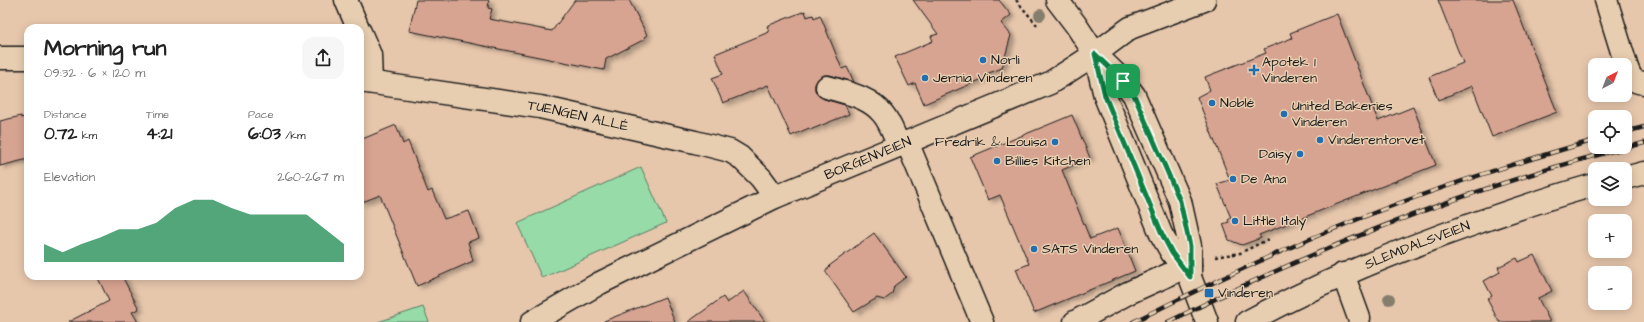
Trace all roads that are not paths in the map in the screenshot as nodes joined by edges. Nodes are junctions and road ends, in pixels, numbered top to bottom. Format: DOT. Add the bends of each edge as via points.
graph roads {
  1 [pos="346,0"];
  2 [pos="1057,0"];
  3 [pos="1204,0"];
  4 [pos="1606,0"];
  5 [pos="356,24"];
  6 [pos="364,41"];
  7 [pos="1095,54"];
  8 [pos="0,58"];
  9 [pos="24,58"];
  10 [pos="365,82"];
  11 [pos="1644,83"];
  12 [pos="827,87"];
  13 [pos="903,144"];
  14 [pos="1644,173"];
  15 [pos="1632,176"];
  16 [pos="1588,187"];
  17 [pos="775,197"];
  18 [pos="1193,267"];
  19 [pos="1343,274"];
  20 [pos="1360,318"];
  21 [pos="532,322"];
  22 [pos="982,322"];
  23 [pos="1075,322"];
  24 [pos="1207,322"];
  25 [pos="1247,322"];
  1 -- 5 [label="street"];
  2 -- 7 [label="street"];
  3 -- 7 [label="street, BORGENVEIEN" via="1130,28"];
  4 -- 11 [label="street" via="1632,79"];
  6 -- 10 [label="street" via="370,55"];
  7 -- 13 [label="street, BORGENVEIEN" via="1050,83"];
  7 -- 18 [label="street" via="1105,96 1162,234 1172,253"];
  7 -- 18 [label="street" via="1134,95 1180,201"];
  8 -- 9 [label="street"];
  10 -- 17 [label="street, TUENGEN ALLÉ" via="540,107 723,150 744,161"];
  12 -- 13 [label="street" via="874,104"];
  13 -- 17 [label="street, BORGENVEIEN"];
  13 -- 22 [label="street"];
  14 -- 15 [label="street"];
  16 -- 19 [label="street, SLEMDALSVEIEN" via="1439,236"];
  17 -- 21 [label="street, BORGENVEIEN" via="600,283"];
  18 -- 23 [label="street" via="1128,293"];
  18 -- 24 [label="street"];
  19 -- 20 [label="street"];
  19 -- 25 [label="street, SLEMDALSVEIEN"];
}
